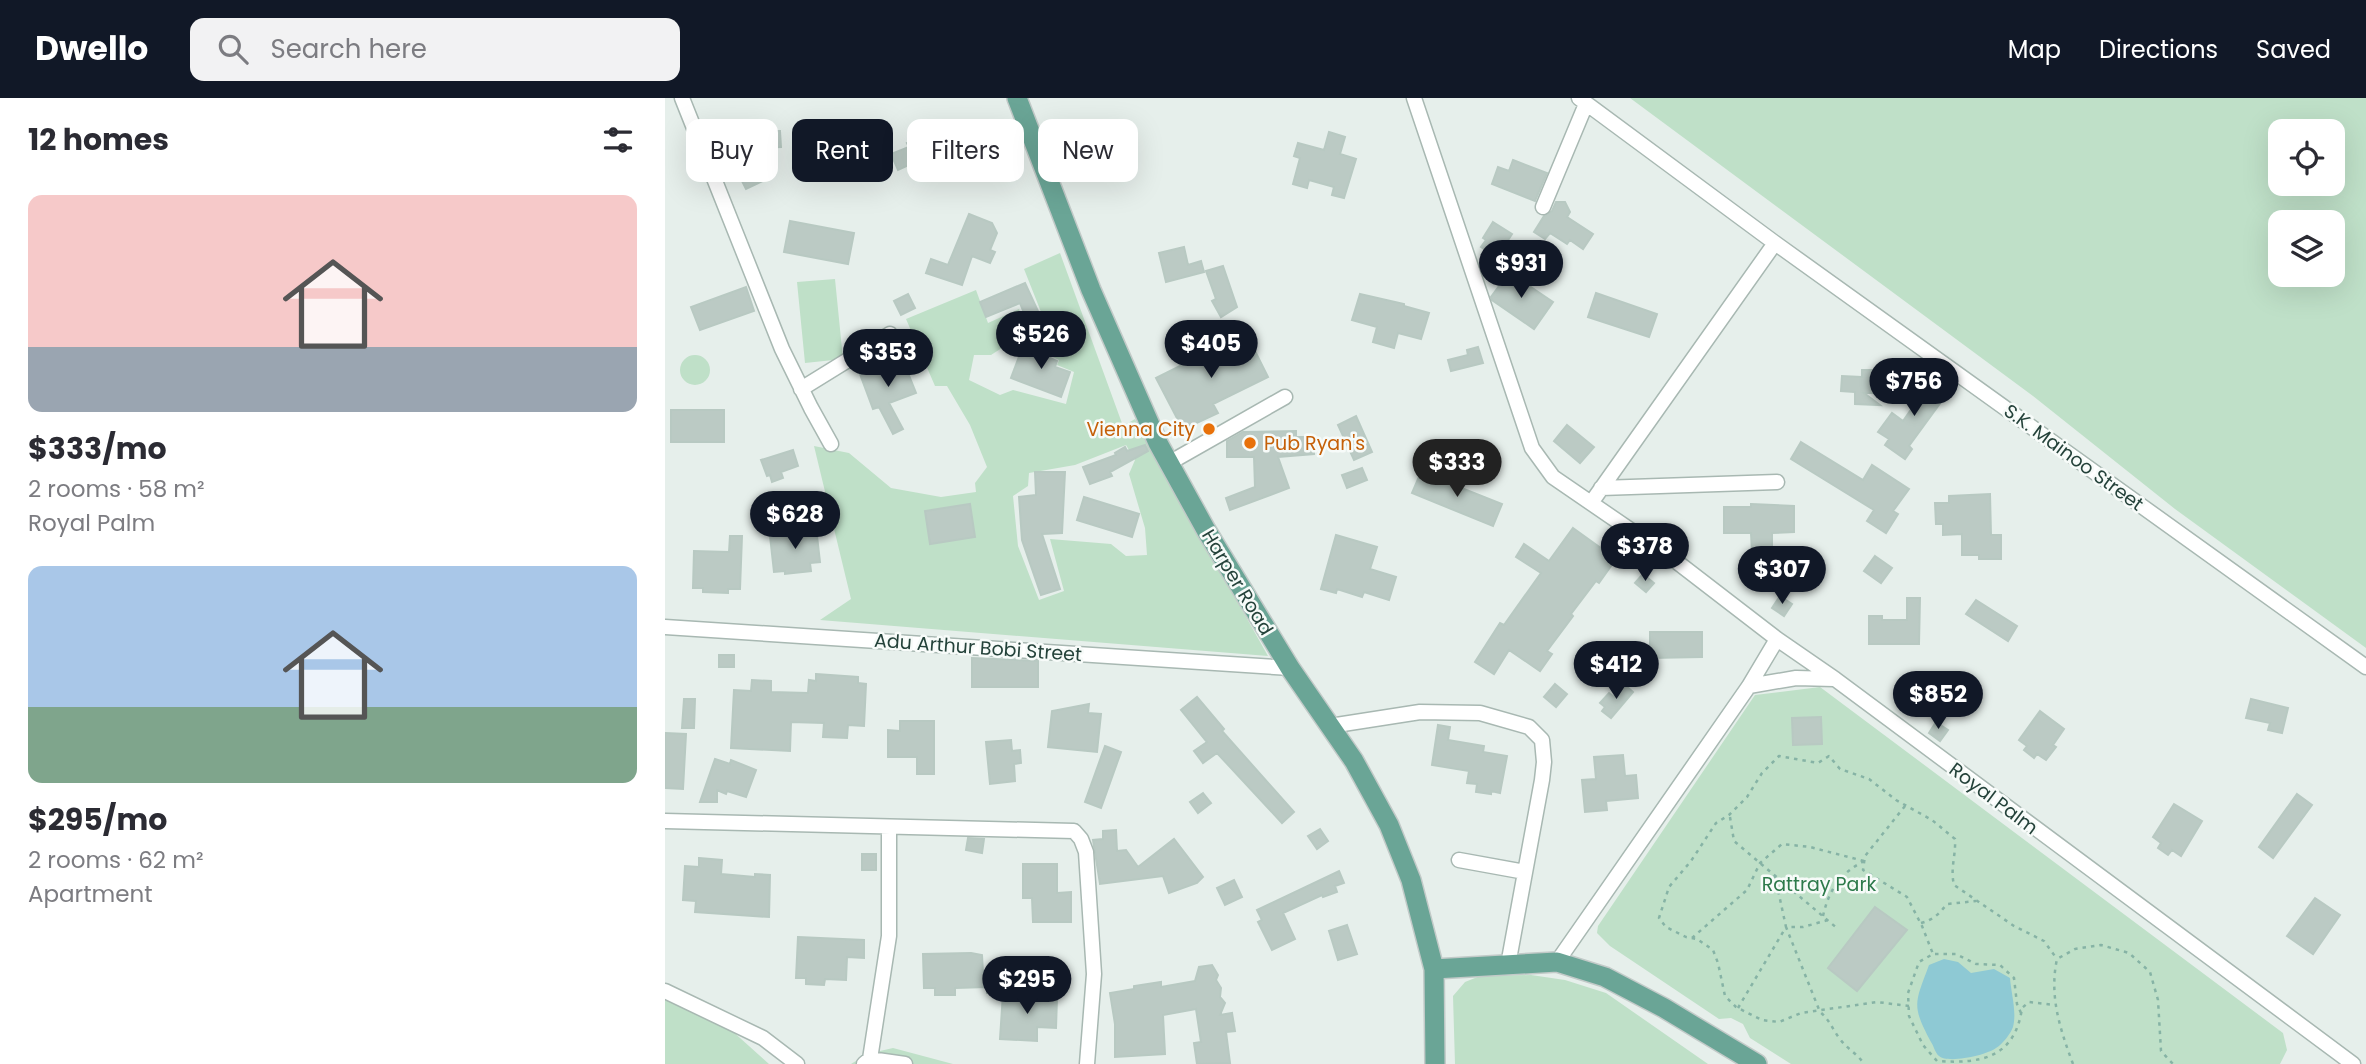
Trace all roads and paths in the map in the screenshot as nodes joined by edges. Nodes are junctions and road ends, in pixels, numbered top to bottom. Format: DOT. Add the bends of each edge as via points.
graph roads {
  1 [pos="682,98"];
  2 [pos="1017,98"];
  3 [pos="1415,98"];
  4 [pos="1582,101"];
  5 [pos="1543,207"];
  6 [pos="1775,243"];
  7 [pos="890,334"];
  8 [pos="801,388"];
  9 [pos="1285,397"];
  10 [pos="831,444"];
  11 [pos="1169,463"];
  12 [pos="1777,482"];
  13 [pos="1601,488"];
  14 [pos="1591,503"];
  15 [pos="665,626"];
  16 [pos="1777,639"];
  17 [pos="2366,667"];
  18 [pos="1290,668"];
  19 [pos="1835,679"];
  20 [pos="1749,686"];
  21 [pos="1330,726"];
  22 [pos="1906,805"];
  23 [pos="1729,815"];
  24 [pos="665,821"];
  25 [pos="889,827"];
  26 [pos="1459,860"];
  27 [pos="1864,861"];
  28 [pos="1760,863"];
  29 [pos="1525,872"];
  30 [pos="1775,876"];
  31 [pos="1976,901"];
  32 [pos="1823,916"];
  33 [pos="1828,920"];
  34 [pos="1920,923"];
  35 [pos="1786,928"];
  36 [pos="1838,929"];
  37 [pos="1692,938"];
  38 [pos="1933,954"];
  39 [pos="2057,959"];
  40 [pos="1557,962"];
  41 [pos="1508,965"];
  42 [pos="1434,969"];
  43 [pos="665,991"];
  44 [pos="2055,1005"];
  45 [pos="1909,1006"];
  46 [pos="1738,1008"];
  47 [pos="1819,1012"];
  48 [pos="2021,1013"];
  49 [pos="867,1062"];
  50 [pos="797,1064"];
  51 [pos="905,1064"];
  52 [pos="1087,1064"];
  53 [pos="1435,1064"];
  54 [pos="1757,1064"];
  55 [pos="1864,1064"];
  56 [pos="2073,1064"];
  57 [pos="2173,1064"];
  58 [pos="2353,1064"];
  1 -- 8 [label="street"];
  2 -- 11 [label="main road, Harper Road" via="1091,290"];
  3 -- 14 [label="street, Royal Palm" via="1532,448 1553,477"];
  4 -- 5 [label="street"];
  4 -- 6 [label="street, S.K. Mainoo Street"];
  6 -- 13 [label="street"];
  6 -- 17 [label="street, S.K. Mainoo Street"];
  7 -- 8 [label="street"];
  8 -- 10 [label="street"];
  9 -- 11 [label="street"];
  11 -- 18 [label="main road, Harper Road"];
  12 -- 13 [label="street"];
  13 -- 14 [label="street"];
  14 -- 16 [label="street, Royal Palm"];
  15 -- 18 [label="street, Adu Arthur Bobi Street"];
  16 -- 19 [label="street, Royal Palm"];
  16 -- 20 [label="street"];
  18 -- 21 [label="main road, Harper Road"];
  19 -- 20 [label="street" via="1796,678"];
  19 -- 58 [label="street, Royal Palm"];
  20 -- 40 [label="street"];
  21 -- 29 [label="street" via="1420,712 1480,713 1529,727 1542,740 1545,762"];
  21 -- 42 [label="main road, Harper Road" via="1389,825 1411,880"];
  22 -- 23 [label="path" via="1870,779 1840,769 1829,756 1818,763 1779,756"];
  22 -- 27 [label="path"];
  22 -- 31 [label="path" via="1955,839 1950,869 1954,885"];
  23 -- 28 [label="path" via="1734,841"];
  23 -- 37 [label="path" via="1716,823 1669,887 1659,918 1666,927"];
  24 -- 25 [label="street"];
  25 -- 49 [label="street" via="889,936"];
  25 -- 52 [label="street" via="1074,831 1081,839 1086,852 1094,974"];
  26 -- 29 [label="street"];
  27 -- 28 [label="path" via="1782,844"];
  27 -- 32 [label="path" via="1845,871"];
  27 -- 34 [label="path" via="1863,870 1907,897"];
  28 -- 30 [label="path"];
  28 -- 37 [label="path" via="1747,890"];
  29 -- 41 [label="street"];
  30 -- 32 [label="path"];
  30 -- 35 [label="path"];
  31 -- 34 [label="path" via="1947,904 1939,914"];
  31 -- 39 [label="path" via="2044,941"];
  32 -- 33 [label="path"];
  33 -- 35 [label="path"];
  33 -- 36 [label="path"];
  34 -- 38 [label="path"];
  35 -- 46 [label="path"];
  35 -- 47 [label="path"];
  37 -- 46 [label="path" via="1713,950 1725,996"];
  38 -- 45 [label="path" via="1919,962 1908,993"];
  38 -- 48 [label="path" via="1956,954 1976,964 2000,965 2014,978"];
  39 -- 44 [label="path"];
  39 -- 57 [label="path" via="2075,949 2101,944 2129,953 2150,972 2158,1000 2161,1051"];
  40 -- 41 [label="main road"];
  40 -- 54 [label="main road" via="1605,977"];
  41 -- 42 [label="main road"];
  42 -- 53 [label="main road, Harper Road"];
  43 -- 50 [label="street" via="763,1038"];
  44 -- 48 [label="path" via="2029,1002"];
  44 -- 56 [label="path"];
  45 -- 47 [label="path" via="1877,1002"];
  45 -- 48 [label="path" via="1923,1045 1937,1061 1961,1063 1986,1058 2009,1045"];
  46 -- 47 [label="path" via="1762,1020 1779,1022"];
  47 -- 55 [label="path" via="1829,1018 1841,1040"];
  49 -- 51 [label="street"];
}
